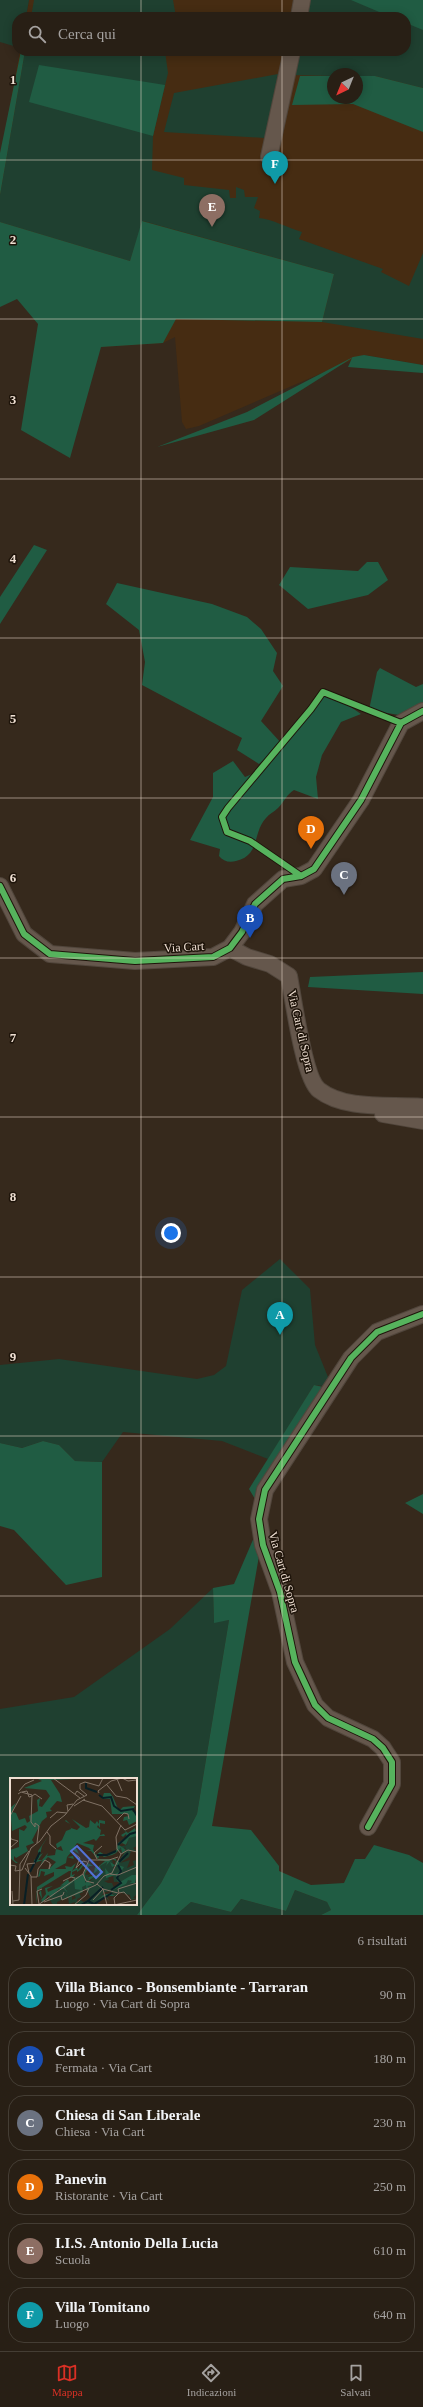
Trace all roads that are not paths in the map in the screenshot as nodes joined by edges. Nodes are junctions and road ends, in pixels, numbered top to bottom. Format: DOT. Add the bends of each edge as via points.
graph roads {
  1 [pos="302,0"];
  2 [pos="300,12"];
  3 [pos="291,56"];
  4 [pos="269,157"];
  5 [pos="423,711"];
  6 [pos="0,886"];
  7 [pos="230,948"];
  8 [pos="317,1090"];
  9 [pos="423,1107"];
  10 [pos="423,1121"];
  11 [pos="423,1314"];
  12 [pos="368,1827"];
  1 -- 2 [label="street"];
  3 -- 4 [label="street"];
  5 -- 7 [label="street, Via Cart" via="401,724 361,800 314,869 301,876 283,879 255,904 242,932"];
  6 -- 7 [label="street, Via Cart" via="24,934 50,954 135,961 213,957"];
  7 -- 8 [label="street, Via Cart di Sopra" via="270,964 289,976 307,1068"];
  8 -- 9 [label="street" via="359,1104"];
  8 -- 10 [label="street" via="329,1099 368,1113 391,1114"];
  11 -- 12 [label="street, Via Cart di Sopra" via="377,1332 350,1358 265,1490 259,1519 263,1545 280,1592 295,1662 315,1705 328,1718 373,1739 392,1762 392,1784"];
}
